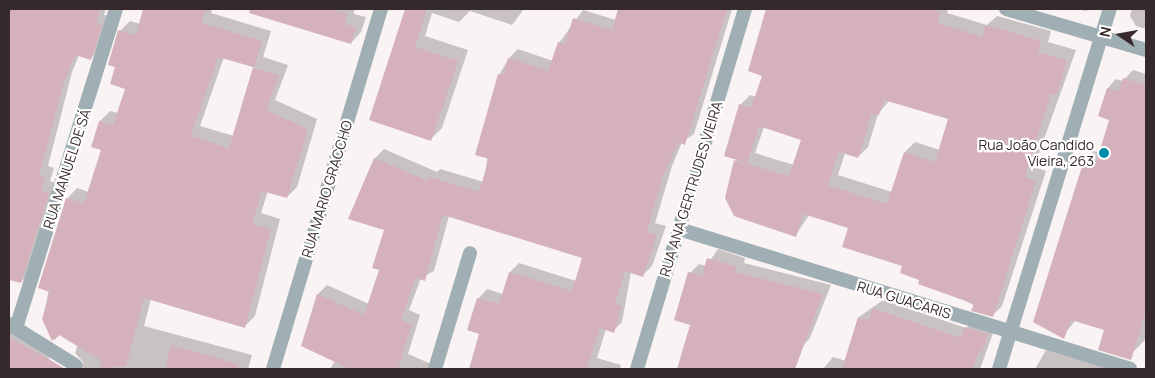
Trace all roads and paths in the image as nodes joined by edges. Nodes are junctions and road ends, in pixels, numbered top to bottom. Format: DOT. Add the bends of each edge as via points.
graph roads {
  1 [pos="116,9"];
  2 [pos="381,9"];
  3 [pos="746,9"];
  4 [pos="1006,9"];
  5 [pos="1110,9"];
  6 [pos="1101,37"];
  7 [pos="1146,50"];
  8 [pos="679,229"];
  9 [pos="470,253"];
  10 [pos="12,326"];
  11 [pos="1010,333"];
  12 [pos="75,365"];
  13 [pos="273,369"];
  14 [pos="435,369"];
  15 [pos="637,369"];
  16 [pos="999,369"];
  17 [pos="1130,369"];
  1 -- 10 [label="street, RUA MANUEL DE SÁ"];
  2 -- 13 [label="street, RUA MARIO GRACCHO"];
  3 -- 8 [label="street, RUA ANA GERTRUDES VIEIRA"];
  4 -- 6 [label="street"];
  5 -- 6 [label="street"];
  6 -- 7 [label="street"];
  6 -- 11 [label="street"];
  8 -- 11 [label="street, RUA GUACARIS"];
  8 -- 15 [label="street, RUA ANA GERTRUDES VIEIRA"];
  9 -- 14 [label="street"];
  10 -- 12 [label="street"];
  11 -- 16 [label="street"];
  11 -- 17 [label="street, RUA GUACARIS"];
}
